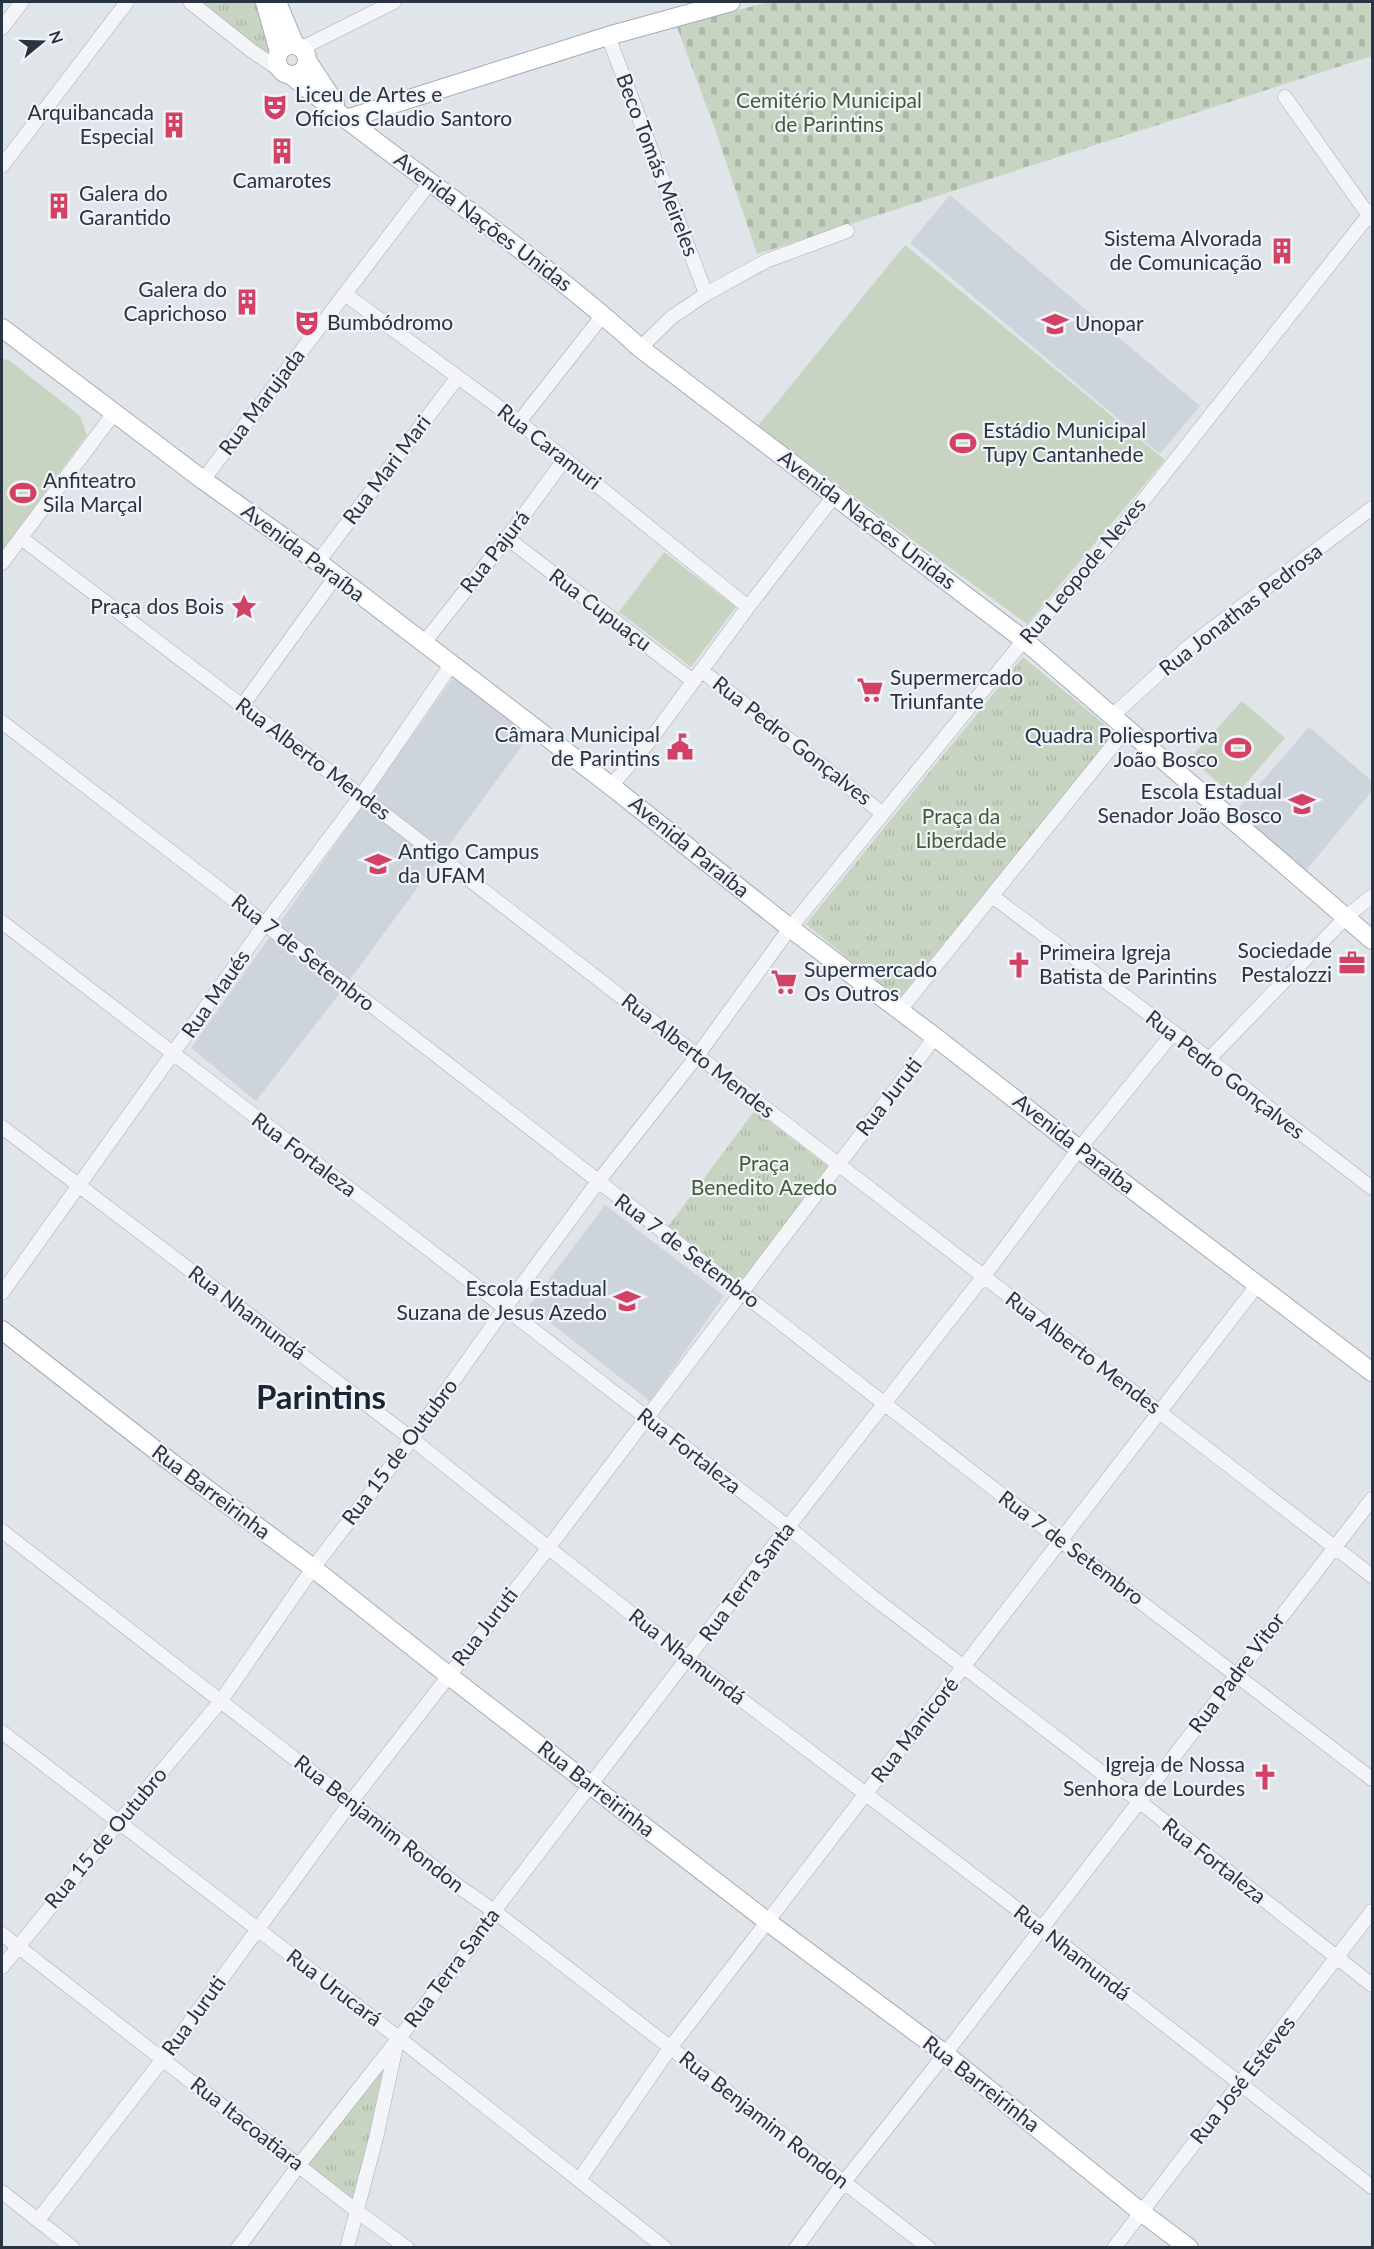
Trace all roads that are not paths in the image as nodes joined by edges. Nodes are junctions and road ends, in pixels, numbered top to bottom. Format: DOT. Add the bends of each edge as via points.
graph roads {
  1 [pos="22,2"];
  2 [pos="127,2"];
  3 [pos="190,2"];
  4 [pos="265,2"];
  5 [pos="277,2"];
  6 [pos="394,2"];
  7 [pos="731,2"];
  8 [pos="2,28"];
  9 [pos="608,36"];
  10 [pos="293,59"];
  11 [pos="1285,97"];
  12 [pos="346,119"];
  13 [pos="2,166"];
  14 [pos="431,181"];
  15 [pos="1372,216"];
  16 [pos="847,231"];
  17 [pos="345,294"];
  18 [pos="706,294"];
  19 [pos="603,315"];
  20 [pos="4,334"];
  21 [pos="640,348"];
  22 [pos="457,378"];
  23 [pos="114,413"];
  24 [pos="519,422"];
  25 [pos="564,460"];
  26 [pos="203,480"];
  27 [pos="834,496"];
  28 [pos="1372,508"];
  29 [pos="21,538"];
  30 [pos="507,538"];
  31 [pos="318,562"];
  32 [pos="2,563"];
  33 [pos="336,576"];
  34 [pos="748,607"];
  35 [pos="1024,640"];
  36 [pos="423,644"];
  37 [pos="451,665"];
  38 [pos="697,675"];
  39 [pos="242,706"];
  40 [pos="1112,716"];
  41 [pos="2,722"];
  42 [pos="1126,729"];
  43 [pos="611,786"];
  44 [pos="361,796"];
  45 [pos="882,813"];
  46 [pos="992,896"];
  47 [pos="1372,896"];
  48 [pos="1346,917"];
  49 [pos="2,922"];
  50 [pos="265,924"];
  51 [pos="790,928"];
  52 [pos="1372,940"];
  53 [pos="900,1010"];
  54 [pos="1173,1033"];
  55 [pos="935,1036"];
  56 [pos="174,1054"];
  57 [pos="697,1056"];
  58 [pos="1209,1059"];
  59 [pos="2,1126"];
  60 [pos="1078,1149"];
  61 [pos="838,1163"];
  62 [pos="597,1183"];
  63 [pos="80,1186"];
  64 [pos="1372,1188"];
  65 [pos="983,1277"];
  66 [pos="1258,1284"];
  67 [pos="741,1292"];
  68 [pos="2,1293"];
  69 [pos="505,1308"];
  70 [pos="2,1330"];
  71 [pos="1372,1372"];
  72 [pos="884,1403"];
  73 [pos="1160,1412"];
  74 [pos="645,1418"];
  75 [pos="412,1439"];
  76 [pos="1372,1499"];
  77 [pos="788,1527"];
  78 [pos="2,1531"];
  79 [pos="1061,1541"];
  80 [pos="549,1546"];
  81 [pos="1335,1547"];
  82 [pos="313,1568"];
  83 [pos="1372,1576"];
  84 [pos="688,1659"];
  85 [pos="964,1667"];
  86 [pos="1236,1674"];
  87 [pos="448,1675"];
  88 [pos="220,1702"];
  89 [pos="2,1732"];
  90 [pos="1372,1779"];
  91 [pos="591,1786"];
  92 [pos="865,1793"];
  93 [pos="1140,1802"];
  94 [pos="350,1803"];
  95 [pos="118,1822"];
  96 [pos="494,1911"];
  97 [pos="1372,1911"];
  98 [pos="768,1922"];
  99 [pos="257,1929"];
  100 [pos="1041,1929"];
  101 [pos="2,1934"];
  102 [pos="17,1946"];
  103 [pos="1337,1957"];
  104 [pos="2,1967"];
  105 [pos="1372,1985"];
  106 [pos="398,2040"];
  107 [pos="670,2048"];
  108 [pos="945,2054"];
  109 [pos="163,2059"];
  110 [pos="1240,2085"];
  111 [pos="299,2165"];
  112 [pos="579,2180"];
  113 [pos="844,2182"];
  114 [pos="1372,2187"];
  115 [pos="2,2192"];
  116 [pos="358,2212"];
  117 [pos="1141,2212"];
  118 [pos="38,2220"];
  119 [pos="73,2247"];
  120 [pos="238,2247"];
  121 [pos="347,2247"];
  122 [pos="407,2247"];
  123 [pos="665,2247"];
  124 [pos="796,2247"];
  125 [pos="929,2247"];
  126 [pos="1113,2247"];
  127 [pos="1190,2247"];
  1 -- 8 [label="street"];
  2 -- 13 [label="street"];
  3 -- 10 [label="street"];
  4 -- 10 [label="street"];
  5 -- 10 [label="street"];
  6 -- 10 [label="street"];
  7 -- 9 [label="street"];
  9 -- 12 [label="street"];
  9 -- 18 [label="street, Beco Tomás Meireles"];
  10 -- 12 [label="street, Avenida Nações Unidas"];
  11 -- 15 [label="street"];
  12 -- 14 [label="street, Avenida Nações Unidas"];
  14 -- 17 [label="street, Rua Marujada"];
  14 -- 19 [label="street, Avenida Nações Unidas"];
  15 -- 35 [label="street, Rua Leopode Neves" via="1105,549"];
  16 -- 18 [label="street" via="766,261"];
  17 -- 22 [label="street, Rua Caramuri"];
  17 -- 26 [label="street, Rua Marujada"];
  18 -- 21 [label="street" via="672,317"];
  19 -- 21 [label="street, Avenida Nações Unidas"];
  19 -- 24 [label="street"];
  20 -- 23 [label="street, Avenida Paraíba"];
  21 -- 27 [label="street, Avenida Nações Unidas"];
  22 -- 24 [label="street, Rua Caramuri"];
  22 -- 31 [label="street, Rua Mari Mari"];
  23 -- 26 [label="street, Avenida Paraíba"];
  23 -- 29 [label="street"];
  24 -- 25 [label="street, Rua Caramuri"];
  25 -- 30 [label="street, Rua Pajurá"];
  25 -- 34 [label="street, Rua Caramuri"];
  26 -- 31 [label="street, Avenida Paraíba"];
  27 -- 34 [label="street"];
  27 -- 35 [label="street, Avenida Nações Unidas"];
  28 -- 40 [label="street, Rua Jonathas Pedrosa" via="1188,647"];
  29 -- 32 [label="street"];
  29 -- 39 [label="street, Rua Alberto Mendes"];
  30 -- 36 [label="street, Rua Pajurá"];
  30 -- 38 [label="street, Rua Cupuaçu"];
  31 -- 33 [label="street, Avenida Paraíba"];
  33 -- 36 [label="street, Avenida Paraíba"];
  33 -- 39 [label="street"];
  34 -- 38 [label="street"];
  35 -- 40 [label="street, Avenida Nações Unidas"];
  35 -- 45 [label="street, Rua Leopode Neves"];
  36 -- 37 [label="street, Avenida Paraíba"];
  37 -- 43 [label="street, Avenida Paraíba"];
  37 -- 44 [label="street, Rua Maués"];
  38 -- 43 [label="street"];
  38 -- 45 [label="street, Rua Pedro Gonçalves"];
  39 -- 44 [label="street, Rua Alberto Mendes"];
  40 -- 42 [label="street, Avenida Nações Unidas"];
  41 -- 50 [label="street, Rua 7 de Setembro"];
  42 -- 46 [label="street"];
  42 -- 48 [label="street, Avenida Nações Unidas"];
  43 -- 51 [label="street, Avenida Paraíba"];
  44 -- 50 [label="street, Rua Maués"];
  44 -- 57 [label="street, Rua Alberto Mendes"];
  45 -- 51 [label="street, Rua Leopode Neves"];
  46 -- 53 [label="street"];
  46 -- 54 [label="street, Rua Pedro Gonçalves"];
  47 -- 48 [label="street"];
  48 -- 52 [label="street, Avenida Nações Unidas"];
  48 -- 58 [label="street"];
  49 -- 56 [label="street, Rua Fortaleza"];
  50 -- 56 [label="street, Rua Maués"];
  50 -- 62 [label="street, Rua 7 de Setembro"];
  51 -- 53 [label="street, Avenida Paraíba"];
  51 -- 57 [label="street, Rua 15 de Outubro"];
  53 -- 55 [label="street, Avenida Paraíba"];
  54 -- 58 [label="street, Rua Pedro Gonçalves"];
  54 -- 60 [label="street, Rua Terra Santa"];
  55 -- 60 [label="street, Avenida Paraíba"];
  55 -- 61 [label="street, Rua Juruti"];
  56 -- 63 [label="street, Rua Maués"];
  56 -- 69 [label="street, Rua Fortaleza"];
  57 -- 61 [label="street, Rua Alberto Mendes"];
  57 -- 62 [label="street, Rua 15 de Outubro"];
  58 -- 64 [label="street, Rua Pedro Gonçalves"];
  59 -- 63 [label="street, Rua Nhamundá"];
  60 -- 65 [label="street, Rua Terra Santa"];
  60 -- 66 [label="street, Avenida Paraíba"];
  61 -- 65 [label="street, Rua Alberto Mendes"];
  61 -- 67 [label="street, Rua Juruti"];
  62 -- 67 [label="street, Rua 7 de Setembro"];
  62 -- 69 [label="street, Rua 15 de Outubro"];
  63 -- 68 [label="street, Rua Maués"];
  63 -- 75 [label="street, Rua Nhamundá"];
  65 -- 72 [label="street, Rua Terra Santa"];
  65 -- 73 [label="street, Rua Alberto Mendes"];
  66 -- 71 [label="street, Avenida Paraíba"];
  66 -- 73 [label="street, Rua Manicoré"];
  67 -- 72 [label="street, Rua 7 de Setembro"];
  67 -- 74 [label="street, Rua Juruti"];
  69 -- 74 [label="street, Rua Fortaleza"];
  69 -- 75 [label="street, Rua 15 de Outubro"];
  70 -- 82 [label="street, Rua Barreirinha"];
  72 -- 77 [label="street, Rua Terra Santa"];
  72 -- 79 [label="street, Rua 7 de Setembro"];
  73 -- 79 [label="street, Rua Manicoré"];
  73 -- 81 [label="street, Rua Alberto Mendes"];
  74 -- 77 [label="street, Rua Fortaleza"];
  74 -- 80 [label="street, Rua Juruti"];
  75 -- 80 [label="street, Rua Nhamundá"];
  75 -- 82 [label="street, Rua 15 de Outubro"];
  76 -- 81 [label="street, Rua Padre Vitor"];
  77 -- 84 [label="street, Rua Terra Santa"];
  77 -- 85 [label="street, Rua Fortaleza"];
  78 -- 88 [label="street, Rua Benjamim Rondon"];
  79 -- 85 [label="street, Rua Manicoré"];
  79 -- 86 [label="street, Rua 7 de Setembro"];
  80 -- 84 [label="street, Rua Nhamundá"];
  80 -- 87 [label="street, Rua Juruti"];
  81 -- 83 [label="street, Rua Alberto Mendes"];
  81 -- 86 [label="street, Rua Padre Vitor"];
  82 -- 87 [label="street, Rua Barreirinha"];
  82 -- 88 [label="street, Rua 15 de Outubro"];
  84 -- 91 [label="street, Rua Terra Santa"];
  84 -- 92 [label="street, Rua Nhamundá"];
  85 -- 92 [label="street, Rua Manicoré"];
  85 -- 93 [label="street, Rua Fortaleza"];
  86 -- 90 [label="street, Rua 7 de Setembro"];
  86 -- 93 [label="street, Rua Padre Vitor"];
  87 -- 91 [label="street, Rua Barreirinha"];
  87 -- 94 [label="street, Rua Juruti"];
  88 -- 94 [label="street, Rua Benjamim Rondon"];
  88 -- 95 [label="street, Rua 15 de Outubro"];
  89 -- 95 [label="street, Rua Urucará"];
  91 -- 96 [label="street, Rua Terra Santa"];
  91 -- 98 [label="street, Rua Barreirinha"];
  92 -- 98 [label="street, Rua Manicoré"];
  92 -- 100 [label="street, Rua Nhamundá"];
  93 -- 100 [label="street, Rua Padre Vitor"];
  93 -- 103 [label="street, Rua Fortaleza"];
  94 -- 96 [label="street, Rua Benjamim Rondon"];
  94 -- 99 [label="street, Rua Juruti"];
  95 -- 99 [label="street, Rua Urucará"];
  95 -- 102 [label="street, Rua 15 de Outubro"];
  96 -- 106 [label="street, Rua Terra Santa"];
  96 -- 107 [label="street, Rua Benjamim Rondon"];
  97 -- 103 [label="street, Rua José Esteves"];
  98 -- 107 [label="street, Rua Manicoré"];
  98 -- 108 [label="street, Rua Barreirinha"];
  99 -- 106 [label="street, Rua Urucará"];
  99 -- 109 [label="street, Rua Juruti"];
  100 -- 108 [label="street, Rua Padre Vitor"];
  100 -- 110 [label="street, Rua Nhamundá"];
  101 -- 102 [label="street, Rua Itacoatiara"];
  102 -- 104 [label="street, Rua 15 de Outubro"];
  102 -- 109 [label="street, Rua Itacoatiara"];
  103 -- 105 [label="street, Rua Fortaleza"];
  103 -- 110 [label="street, Rua José Esteves"];
  106 -- 111 [label="street, Rua Terra Santa"];
  106 -- 112 [label="street, Rua Urucará"];
  106 -- 116 [label="street"];
  107 -- 112 [label="street, Rua Manicoré"];
  107 -- 113 [label="street, Rua Benjamim Rondon"];
  108 -- 113 [label="street, Rua Padre Vitor"];
  108 -- 117 [label="street, Rua Barreirinha"];
  109 -- 111 [label="street, Rua Itacoatiara"];
  109 -- 118 [label="street, Rua Juruti"];
  110 -- 114 [label="street, Rua Nhamundá"];
  110 -- 117 [label="street, Rua José Esteves"];
  111 -- 116 [label="street, Rua Itacoatiara"];
  111 -- 120 [label="street, Rua Terra Santa"];
  112 -- 123 [label="street, Rua Urucará"];
  113 -- 124 [label="street, Rua Padre Vitor"];
  113 -- 125 [label="street, Rua Benjamim Rondon"];
  115 -- 118 [label="street"];
  116 -- 121 [label="street"];
  116 -- 122 [label="street, Rua Itacoatiara"];
  117 -- 126 [label="street, Rua José Esteves"];
  117 -- 127 [label="street, Rua Barreirinha"];
  118 -- 119 [label="street"];
}
